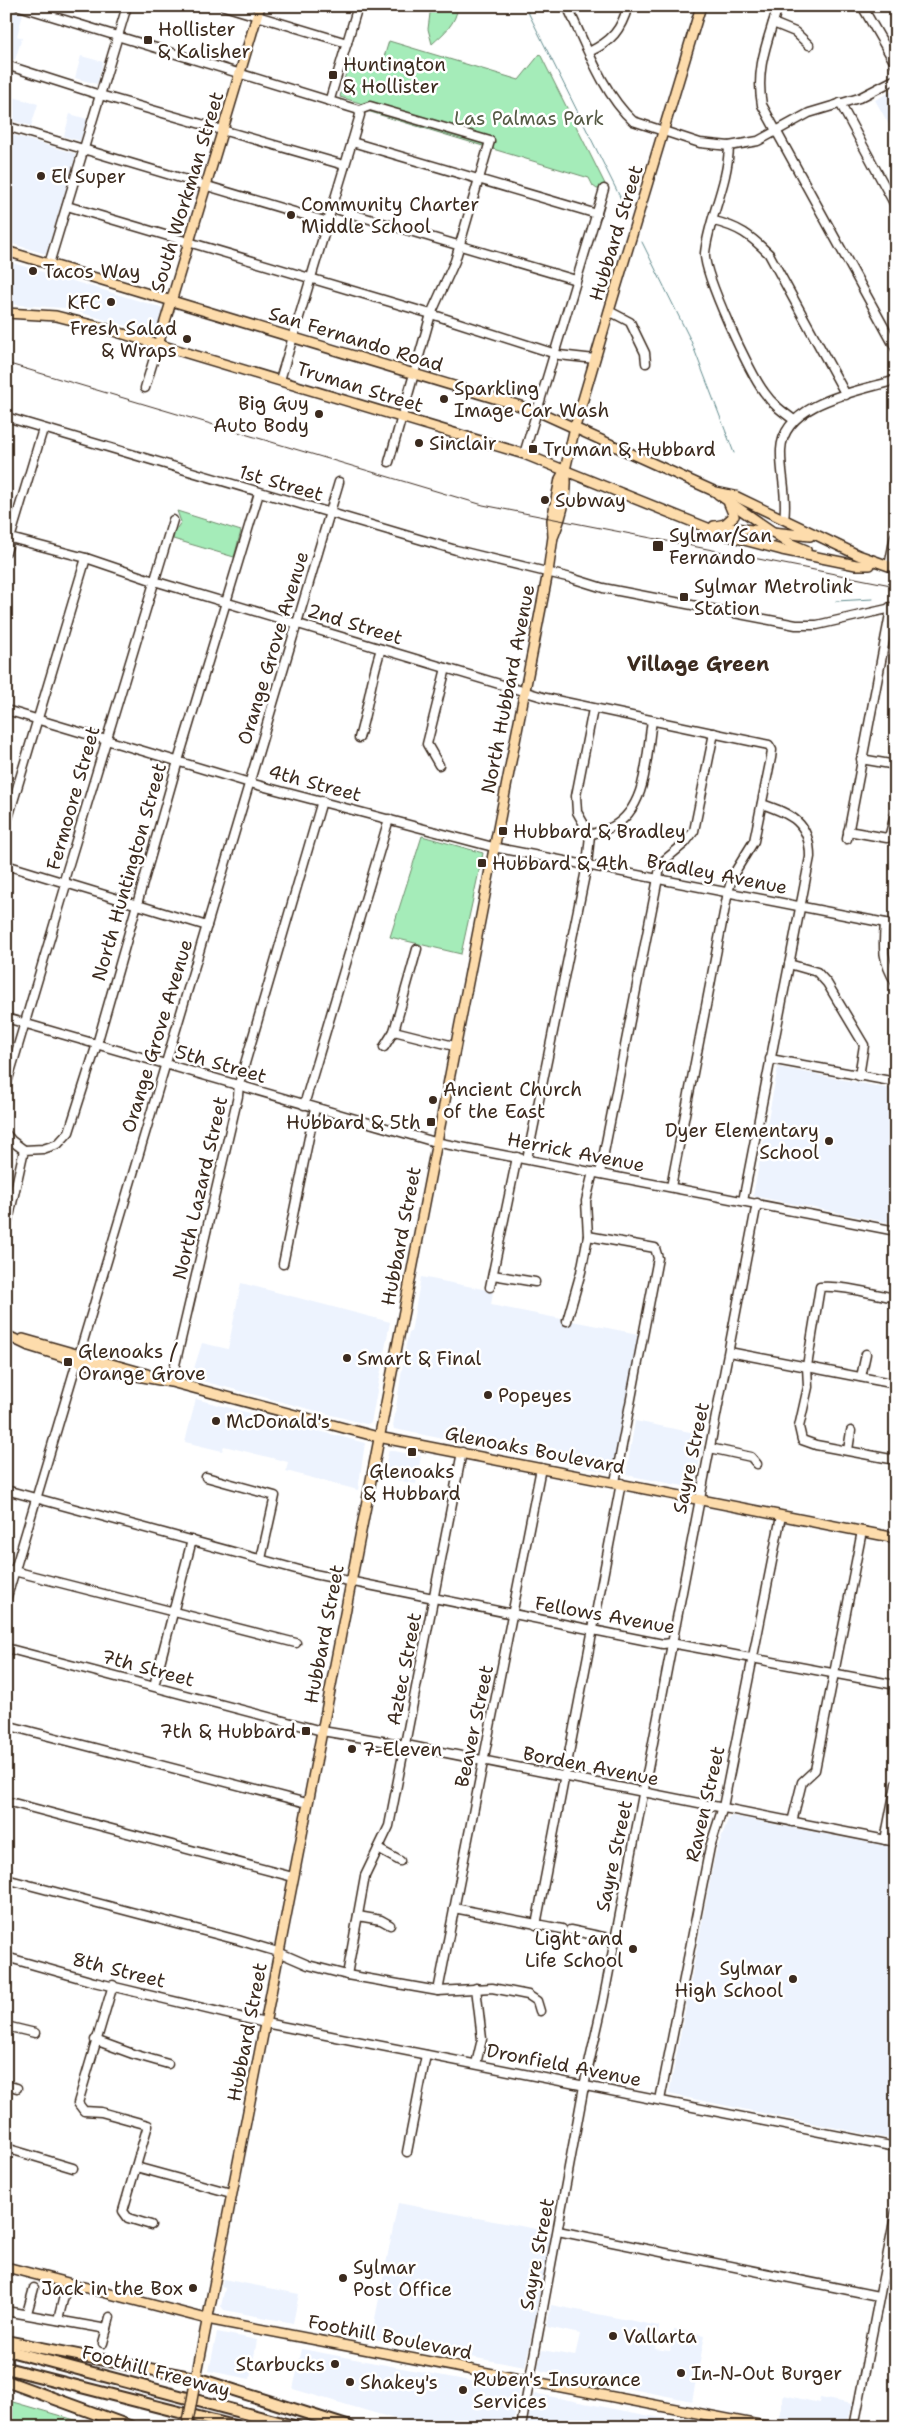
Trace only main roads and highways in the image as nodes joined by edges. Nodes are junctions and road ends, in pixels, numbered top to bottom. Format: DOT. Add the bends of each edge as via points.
graph roads {
  1 [pos="260,6"];
  2 [pos="701,6"];
  3 [pos="6,252"];
  4 [pos="171,301"];
  5 [pos="6,313"];
  6 [pos="158,345"];
  7 [pos="575,428"];
  8 [pos="565,470"];
  9 [pos="716,492"];
  10 [pos="727,502"];
  11 [pos="556,521"];
  12 [pos="696,523"];
  13 [pos="715,526"];
  14 [pos="770,531"];
  15 [pos="827,540"];
  16 [pos="870,564"];
  17 [pos="892,567"];
  18 [pos="493,847"];
  19 [pos="7,1338"];
  20 [pos="378,1436"];
  21 [pos="896,1538"];
  22 [pos="7,2268"];
  23 [pos="207,2319"];
  24 [pos="6,2341"];
  25 [pos="6,2350"];
  26 [pos="6,2368"];
  27 [pos="196,2378"];
  28 [pos="6,2381"];
  29 [pos="132,2427"];
  30 [pos="187,2427"];
  31 [pos="238,2427"];
  32 [pos="297,2427"];
  33 [pos="350,2427"];
  34 [pos="770,2427"];
  1 -- 4 [label="main road, South Workman Street"];
  2 -- 7 [label="main road, Hubbard Street"];
  3 -- 4 [label="main road, San Fernando Road"];
  4 -- 6 [label="main road, South Workman Street"];
  4 -- 7 [label="main road, San Fernando Road" via="537,411"];
  5 -- 6 [label="main road, Truman Street" via="65,318"];
  6 -- 8 [label="main road, Truman Street" via="524,454"];
  7 -- 8 [label="main road, Hubbard Street"];
  7 -- 9 [label="main road, San Fernando Road"];
  8 -- 11 [label="main road, Hubbard Street" via="560,479"];
  8 -- 12 [label="main road, Truman Street"];
  9 -- 10 [label="main road, San Fernando Road"];
  9 -- 15 [label="main road, San Fernando Road" via="735,496"];
  10 -- 13 [label="main road" via="734,516 725,524"];
  10 -- 14 [label="main road, San Fernando Road"];
  11 -- 18 [label="main road, North Hubbard Avenue"];
  12 -- 13 [label="main road, Truman Street"];
  12 -- 16 [label="main road, Truman Street" via="724,535 782,550"];
  13 -- 14 [label="main road, Truman Street"];
  14 -- 15 [label="main road, Truman Street"];
  14 -- 16 [label="main road, San Fernando Road" via="804,550"];
  15 -- 17 [label="main road, San Fernando Road"];
  16 -- 17 [label="main road, San Fernando Road"];
  18 -- 20 [label="main road, Hubbard Street"];
  19 -- 20 [label="main road, Glenoaks Boulevard" via="31,1340 126,1374 171,1382"];
  20 -- 21 [label="main road, Glenoaks Boulevard"];
  20 -- 23 [label="main road, Hubbard Street"];
  22 -- 23 [label="main road, Foothill Boulevard"];
  23 -- 27 [label="main road, Hubbard Street"];
  23 -- 34 [label="main road, Foothill Boulevard"];
  24 -- 27 [label="highway"];
  25 -- 32 [label="highway, Foothill Freeway"];
  26 -- 31 [label="highway, Foothill Freeway"];
  27 -- 30 [label="main road, Hubbard Street, bridge"];
  27 -- 33 [label="highway"];
  28 -- 29 [label="highway"];
}
